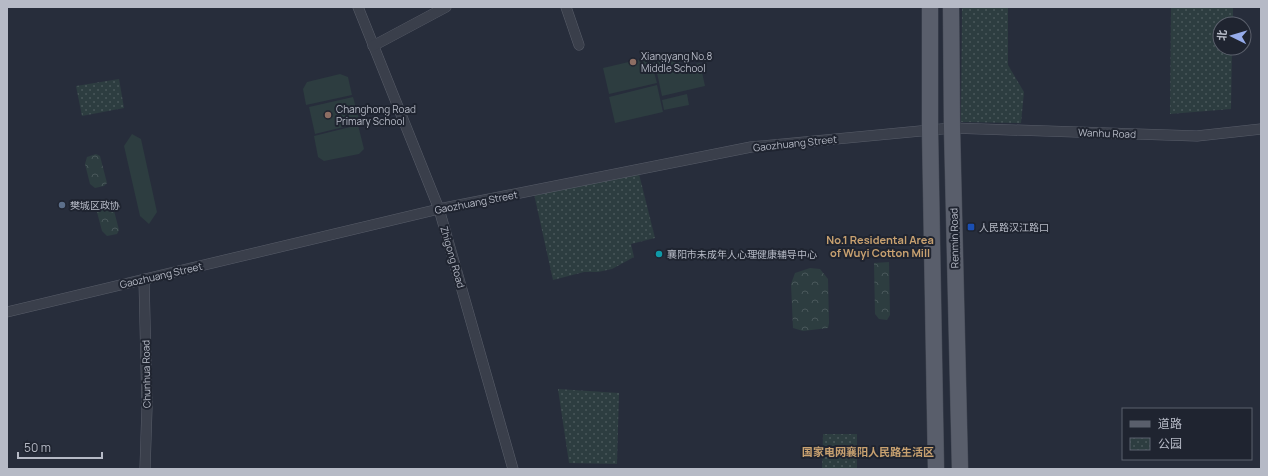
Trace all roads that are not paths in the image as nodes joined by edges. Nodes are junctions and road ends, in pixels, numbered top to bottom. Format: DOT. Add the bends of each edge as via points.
graph roads {
  1 [pos="358,7"];
  2 [pos="446,7"];
  3 [pos="566,7"];
  4 [pos="930,7"];
  5 [pos="951,7"];
  6 [pos="579,45"];
  7 [pos="373,46"];
  8 [pos="952,128"];
  9 [pos="1261,129"];
  10 [pos="930,130"];
  11 [pos="439,209"];
  12 [pos="144,280"];
  13 [pos="7,312"];
  14 [pos="145,469"];
  15 [pos="513,469"];
  16 [pos="936,469"];
  17 [pos="960,469"];
  1 -- 7 [label="street, Zhigong Road"];
  2 -- 7 [label="street"];
  3 -- 6 [label="street"];
  4 -- 10 [label="main road"];
  5 -- 8 [label="main road, Renmin Road"];
  7 -- 11 [label="street, Zhigong Road"];
  8 -- 9 [label="street, Wanhu Road" via="1197,136"];
  8 -- 10 [label="street, Gaozhuang Street"];
  8 -- 17 [label="main road, Renmin Road"];
  10 -- 11 [label="street, Gaozhuang Street" via="751,147"];
  10 -- 16 [label="main road"];
  11 -- 12 [label="street, Gaozhuang Street"];
  11 -- 15 [label="street, Zhigong Road"];
  12 -- 13 [label="street, Gaozhuang Street"];
  12 -- 14 [label="street, Chunhua Road" via="147,407"];
}
